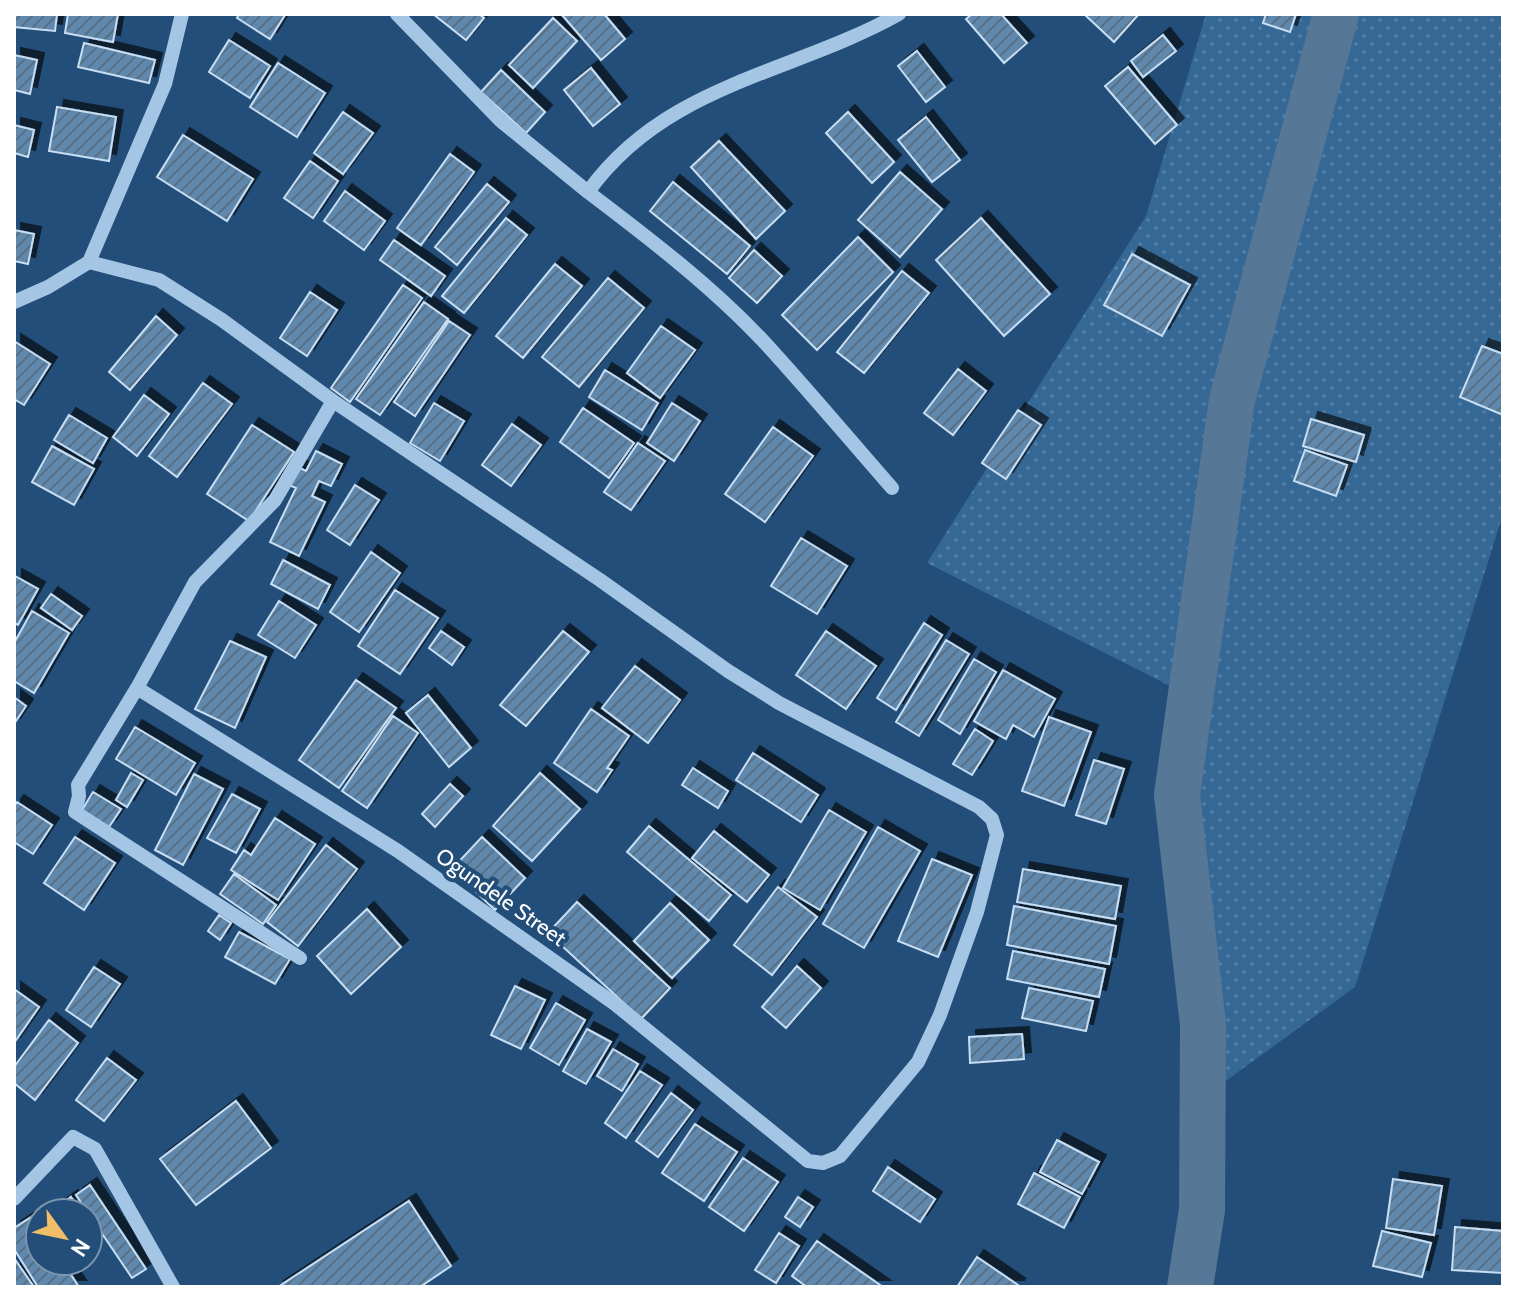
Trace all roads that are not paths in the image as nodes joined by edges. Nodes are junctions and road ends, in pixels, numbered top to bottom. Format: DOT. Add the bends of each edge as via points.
graph roads {
  1 [pos="182,14"];
  2 [pos="397,14"];
  3 [pos="899,14"];
  4 [pos="588,192"];
  5 [pos="89,262"];
  6 [pos="14,302"];
  7 [pos="333,401"];
  8 [pos="892,488"];
  9 [pos="137,688"];
  10 [pos="300,958"];
  11 [pos="14,1199"];
  12 [pos="173,1287"];
  1 -- 5 [label="street" via="165,84"];
  2 -- 4 [label="street" via="501,121"];
  3 -- 4 [label="street" via="670,115 604,169"];
  4 -- 8 [label="street" via="728,307"];
  5 -- 6 [label="street"];
  5 -- 7 [label="street" via="159,280"];
  7 -- 9 [label="street" via="275,500 195,582"];
  7 -- 9 [label="street, Ogundele Street" via="728,671 979,807 992,819 997,835 977,912 918,1062 840,1156 823,1163 808,1161 615,1004 398,851"];
  9 -- 10 [label="street" via="78,785 75,812"];
  11 -- 12 [label="street" via="73,1137 95,1149"];
}
